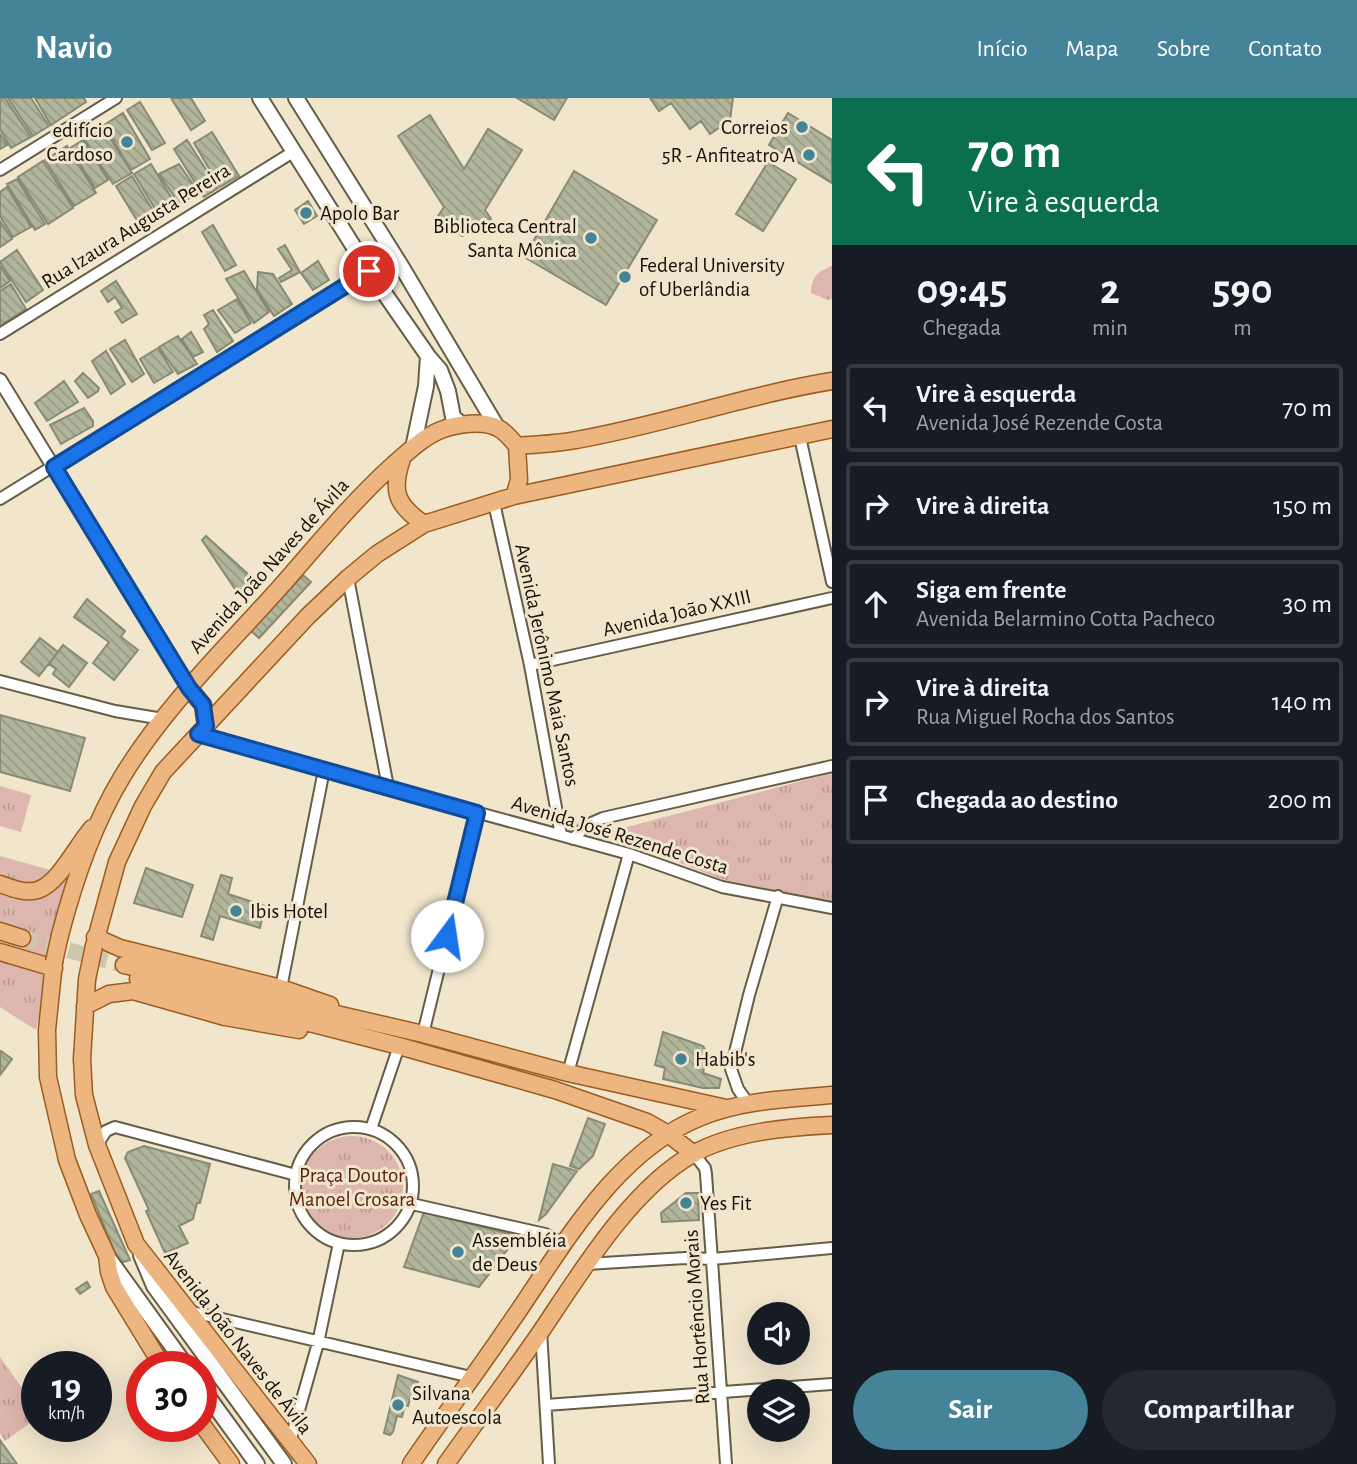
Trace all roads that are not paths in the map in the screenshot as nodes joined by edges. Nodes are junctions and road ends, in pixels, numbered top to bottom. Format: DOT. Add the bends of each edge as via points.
graph roads {
  1 [pos="116,98"];
  2 [pos="260,98"];
  3 [pos="296,98"];
  4 [pos="293,152"];
  5 [pos="0,170"];
  6 [pos="369,271"];
  7 [pos="0,334"];
  8 [pos="428,356"];
  9 [pos="0,380"];
  10 [pos="832,381"];
  11 [pos="461,424"];
  12 [pos="497,426"];
  13 [pos="832,429"];
  14 [pos="800,437"];
  15 [pos="517,446"];
  16 [pos="408,452"];
  17 [pos="54,467"];
  18 [pos="514,496"];
  19 [pos="0,499"];
  20 [pos="494,503"];
  21 [pos="424,524"];
  22 [pos="348,578"];
  23 [pos="832,582"];
  24 [pos="832,598"];
  25 [pos="530,665"];
  26 [pos="0,681"];
  27 [pos="189,688"];
  28 [pos="163,719"];
  29 [pos="202,730"];
  30 [pos="832,766"];
  31 [pos="324,770"];
  32 [pos="388,786"];
  33 [pos="477,813"];
  34 [pos="99,821"];
  35 [pos="561,835"];
  36 [pos="573,839"];
  37 [pos="629,854"];
  38 [pos="0,884"];
  39 [pos="778,896"];
  40 [pos="832,908"];
  41 [pos="0,931"];
  42 [pos="0,942"];
  43 [pos="94,942"];
  44 [pos="0,952"];
  45 [pos="54,965"];
  46 [pos="281,988"];
  47 [pos="85,1006"];
  48 [pos="391,1028"];
  49 [pos="423,1034"];
  50 [pos="382,1042"];
  51 [pos="399,1046"];
  52 [pos="568,1073"];
  53 [pos="832,1095"];
  54 [pos="748,1103"];
  55 [pos="726,1108"];
  56 [pos="832,1125"];
  57 [pos="371,1129"];
  58 [pos="668,1134"];
  59 [pos="97,1145"];
  60 [pos="694,1154"];
  61 [pos="296,1175"];
  62 [pos="412,1204"];
  63 [pos="339,1243"];
  64 [pos="136,1244"];
  65 [pos="565,1245"];
  66 [pos="832,1248"];
  67 [pos="107,1256"];
  68 [pos="712,1259"];
  69 [pos="587,1264"];
  70 [pos="186,1311"];
  71 [pos="541,1331"];
  72 [pos="318,1343"];
  73 [pos="153,1351"];
  74 [pos="175,1351"];
  75 [pos="471,1377"];
  76 [pos="832,1384"];
  77 [pos="722,1393"];
  78 [pos="546,1405"];
  79 [pos="217,1409"];
  80 [pos="215,1442"];
  81 [pos="290,1442"];
  82 [pos="302,1461"];
  83 [pos="231,1464"];
  84 [pos="257,1464"];
  85 [pos="284,1464"];
  86 [pos="411,1464"];
  87 [pos="446,1464"];
  88 [pos="549,1464"];
  89 [pos="726,1464"];
  1 -- 5 [label="street"];
  2 -- 4 [label="main road"];
  3 -- 12 [label="main road"];
  4 -- 6 [label="main road"];
  4 -- 7 [label="street, Rua Izaura Augusta Pereira"];
  6 -- 8 [label="main road"];
  6 -- 17 [label="street"];
  8 -- 11 [label="main road" via="444,377 453,417"];
  8 -- 16 [label="main road" via="426,386"];
  9 -- 17 [label="street"];
  10 -- 15 [label="main road" via="592,437"];
  11 -- 12 [label="main road"];
  11 -- 16 [label="main road" via="441,430"];
  12 -- 15 [label="main road"];
  13 -- 14 [label="main road"];
  14 -- 18 [label="main road"];
  14 -- 23 [label="street"];
  15 -- 18 [label="main road" via="519,480"];
  16 -- 21 [label="main road" via="396,476 398,496"];
  16 -- 27 [label="main road, Avenida João Naves de Ávila" via="343,514"];
  17 -- 19 [label="street"];
  17 -- 27 [label="street"];
  18 -- 20 [label="main road"];
  20 -- 21 [label="main road"];
  20 -- 25 [label="street, Avenida Jerônimo Maia Santos"];
  21 -- 22 [label="main road, Avenida João Naves de Ávila"];
  22 -- 29 [label="main road, Avenida João Naves de Ávila"];
  22 -- 32 [label="street"];
  24 -- 25 [label="street, Avenida João XXIII"];
  25 -- 35 [label="street, Avenida Jerônimo Maia Santos"];
  26 -- 28 [label="street" via="115,712"];
  27 -- 28 [label="main road, Avenida João Naves de Ávila"];
  27 -- 29 [label="main road" via="203,705"];
  28 -- 34 [label="main road, Avenida João Naves de Ávila" via="122,777"];
  29 -- 31 [label="street, Avenida José Rezende Costa"];
  29 -- 43 [label="main road, Avenida João Naves de Ávila" via="163,772 143,806 117,862"];
  30 -- 36 [label="street" via="603,818"];
  31 -- 32 [label="street, Avenida José Rezende Costa"];
  31 -- 46 [label="street"];
  32 -- 33 [label="street, Avenida José Rezende Costa"];
  33 -- 35 [label="street, Avenida José Rezende Costa"];
  33 -- 49 [label="street"];
  34 -- 38 [label="main road" via="58,874 38,890"];
  34 -- 45 [label="main road, Avenida João Naves de Ávila, bridge" via="73,888"];
  35 -- 36 [label="street, Avenida José Rezende Costa"];
  36 -- 37 [label="street, Avenida José Rezende Costa"];
  37 -- 39 [label="street, Avenida José Rezende Costa" via="722,887"];
  37 -- 52 [label="street"];
  39 -- 40 [label="street, Avenida José Rezende Costa"];
  39 -- 54 [label="street" via="731,1069 737,1089"];
  41 -- 42 [label="main road" via="21,943"];
  43 -- 46 [label="main road"];
  43 -- 47 [label="main road, Avenida João Naves de Ávila, bridge"];
  44 -- 45 [label="main road"];
  45 -- 67 [label="main road, Avenida João Naves de Ávila" via="47,1030 48,1077 67,1160"];
  46 -- 48 [label="main road"];
  47 -- 50 [label="main road" via="109,994 133,991 226,1017"];
  47 -- 59 [label="main road, Avenida João Naves de Ávila" via="84,1095"];
  48 -- 49 [label="main road"];
  48 -- 50 [label="main road" via="122,970"];
  49 -- 52 [label="main road"];
  50 -- 51 [label="main road"];
  51 -- 57 [label="street"];
  51 -- 58 [label="main road" via="555,1090 647,1122"];
  52 -- 55 [label="main road"];
  53 -- 54 [label="main road"];
  54 -- 55 [label="main road"];
  55 -- 58 [label="main road"];
  56 -- 60 [label="main road" via="745,1136"];
  57 -- 61 [label="street" via="333,1130 312,1143 299,1161"];
  57 -- 62 [label="street" via="403,1153 413,1180"];
  58 -- 60 [label="main road"];
  58 -- 65 [label="main road" via="607,1188"];
  59 -- 61 [label="street" via="106,1131 115,1127"];
  59 -- 64 [label="main road, Avenida João Naves de Ávila"];
  60 -- 68 [label="street, Rua Hortêncio Morais" via="705,1168"];
  60 -- 69 [label="main road" via="629,1210"];
  61 -- 63 [label="street" via="297,1204 307,1223"];
  62 -- 63 [label="street" via="386,1236 361,1245"];
  62 -- 65 [label="street" via="545,1234"];
  63 -- 72 [label="street"];
  64 -- 70 [label="main road, Avenida João Naves de Ávila"];
  64 -- 85 [label="main road, Avenida João Naves de Ávila" via="154,1286"];
  65 -- 75 [label="main road"];
  66 -- 68 [label="street"];
  67 -- 73 [label="main road, Avenida João Naves de Ávila" via="114,1287"];
  67 -- 74 [label="main road, Avenida João Naves de Ávila"];
  68 -- 69 [label="street"];
  68 -- 77 [label="street, Rua Hortêncio Morais"];
  69 -- 71 [label="main road"];
  70 -- 72 [label="street"];
  70 -- 81 [label="main road, Avenida João Naves de Ávila"];
  71 -- 78 [label="street"];
  71 -- 87 [label="main road"];
  72 -- 75 [label="street"];
  72 -- 81 [label="street"];
  75 -- 86 [label="main road"];
  76 -- 77 [label="street"];
  77 -- 78 [label="street"];
  77 -- 89 [label="street, Rua Hortêncio Morais"];
  78 -- 88 [label="street"];
  79 -- 84 [label="main road"];
  80 -- 83 [label="main road"];
  81 -- 82 [label="main road, Avenida João Naves de Ávila"];
}
